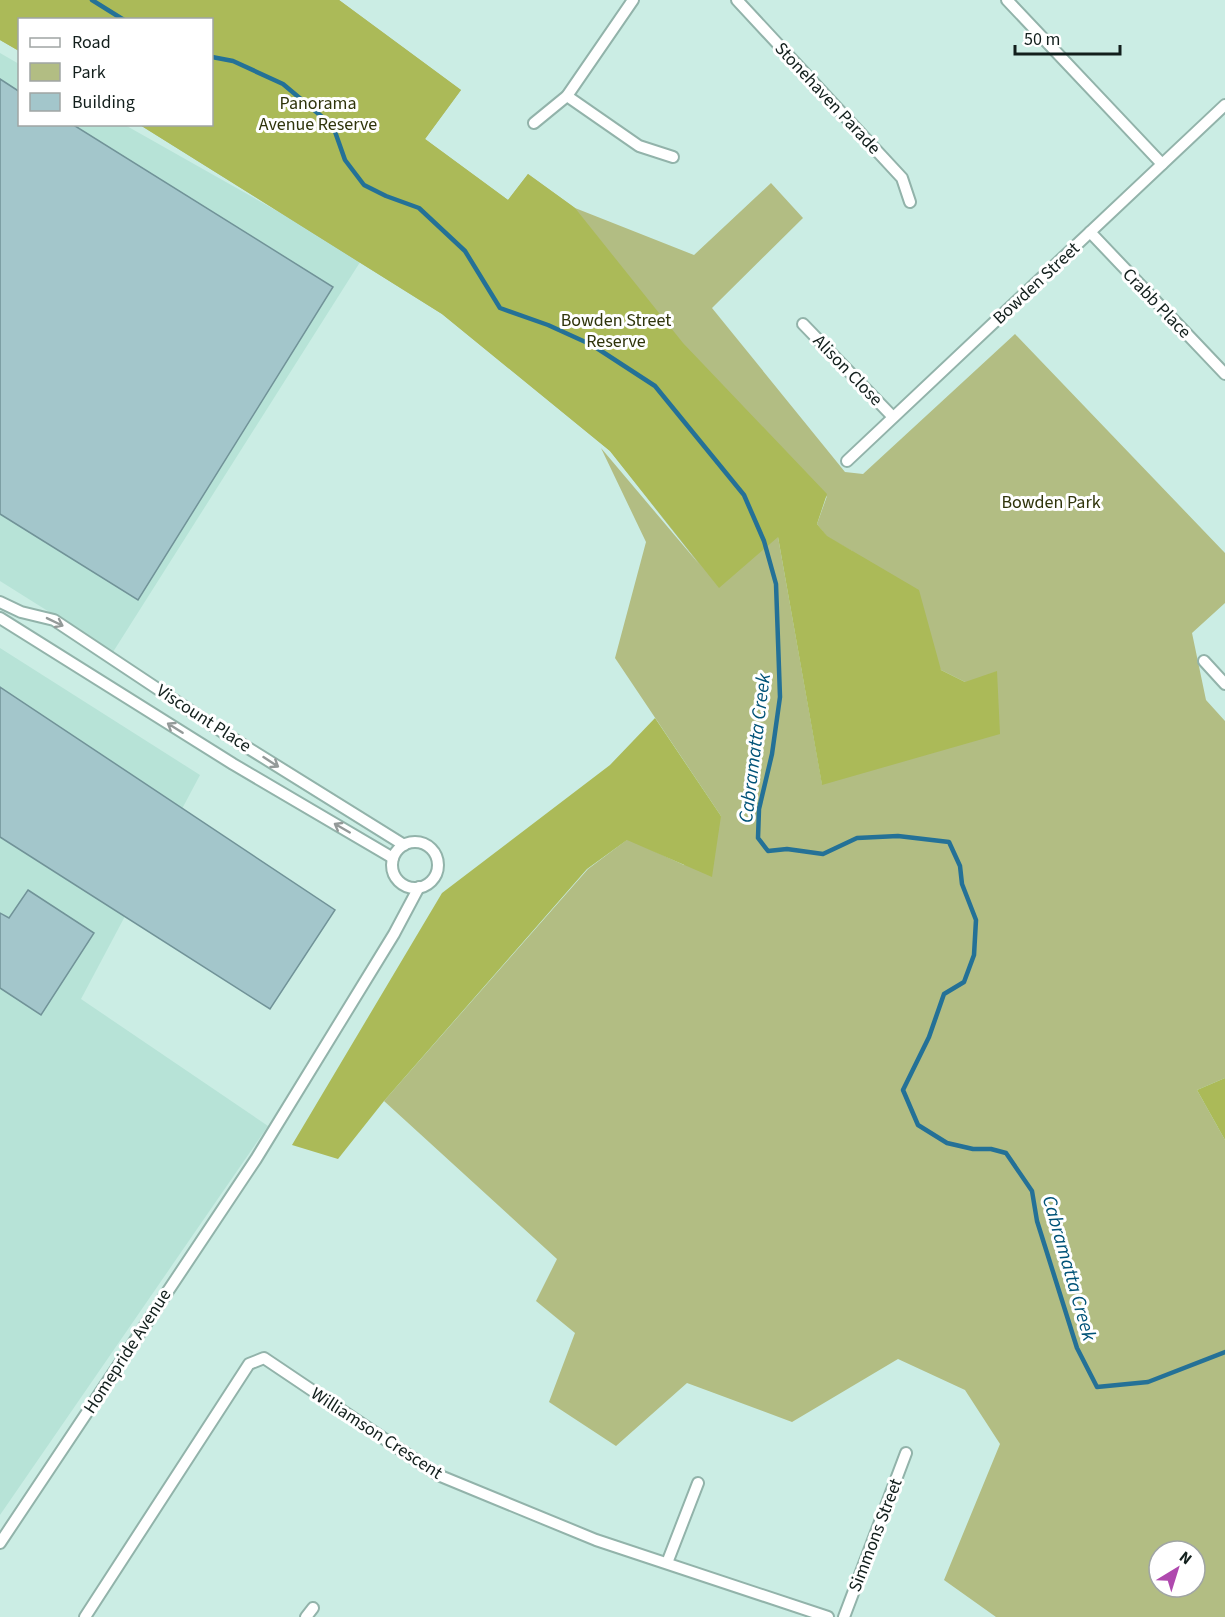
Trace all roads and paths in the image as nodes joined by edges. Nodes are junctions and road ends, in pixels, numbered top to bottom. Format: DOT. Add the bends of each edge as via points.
graph roads {
  1 [pos="633,0"];
  2 [pos="737,0"];
  3 [pos="1006,0"];
  4 [pos="567,96"];
  5 [pos="1225,105"];
  6 [pos="534,123"];
  7 [pos="673,158"];
  8 [pos="1162,164"];
  9 [pos="910,202"];
  10 [pos="1090,232"];
  11 [pos="803,324"];
  12 [pos="1225,374"];
  13 [pos="893,417"];
  14 [pos="847,461"];
  15 [pos="0,602"];
  16 [pos="0,618"];
  17 [pos="1204,662"];
  18 [pos="1225,684"];
  19 [pos="404,845"];
  20 [pos="393,858"];
  21 [pos="419,887"];
  22 [pos="906,1453"];
  23 [pos="698,1483"];
  24 [pos="0,1543"];
  25 [pos="667,1563"];
  26 [pos="85,1617"];
  27 [pos="828,1617"];
  28 [pos="844,1617"];
  1 -- 4 [label="street"];
  2 -- 9 [label="street, Stonehaven Parade" via="902,178"];
  3 -- 8 [label="street"];
  4 -- 6 [label="street"];
  4 -- 7 [label="street" via="639,146"];
  5 -- 8 [label="street, Bowden Street"];
  8 -- 10 [label="street, Bowden Street"];
  10 -- 12 [label="street, Crabb Place"];
  10 -- 13 [label="street, Bowden Street"];
  11 -- 13 [label="street, Alison Close"];
  13 -- 14 [label="street, Bowden Street"];
  15 -- 19 [label="street, Viscount Place, one-way" via="54,620"];
  20 -- 16 [label="street, Viscount Place, one-way" via="233,764"];
  17 -- 18 [label="street"];
  19 -- 20 [label="street"];
  19 -- 21 [label="street" via="426,845 436,857 438,865 433,879"];
  20 -- 21 [label="street" via="398,880"];
  21 -- 24 [label="street, Homepride Avenue" via="256,1159"];
  22 -- 28 [label="street, Simmons Street"];
  23 -- 25 [label="street"];
  25 -- 26 [label="street, Williamson Crescent" via="596,1540 438,1474 264,1358 249,1364"];
  25 -- 27 [label="street, Williamson Crescent"];
}
